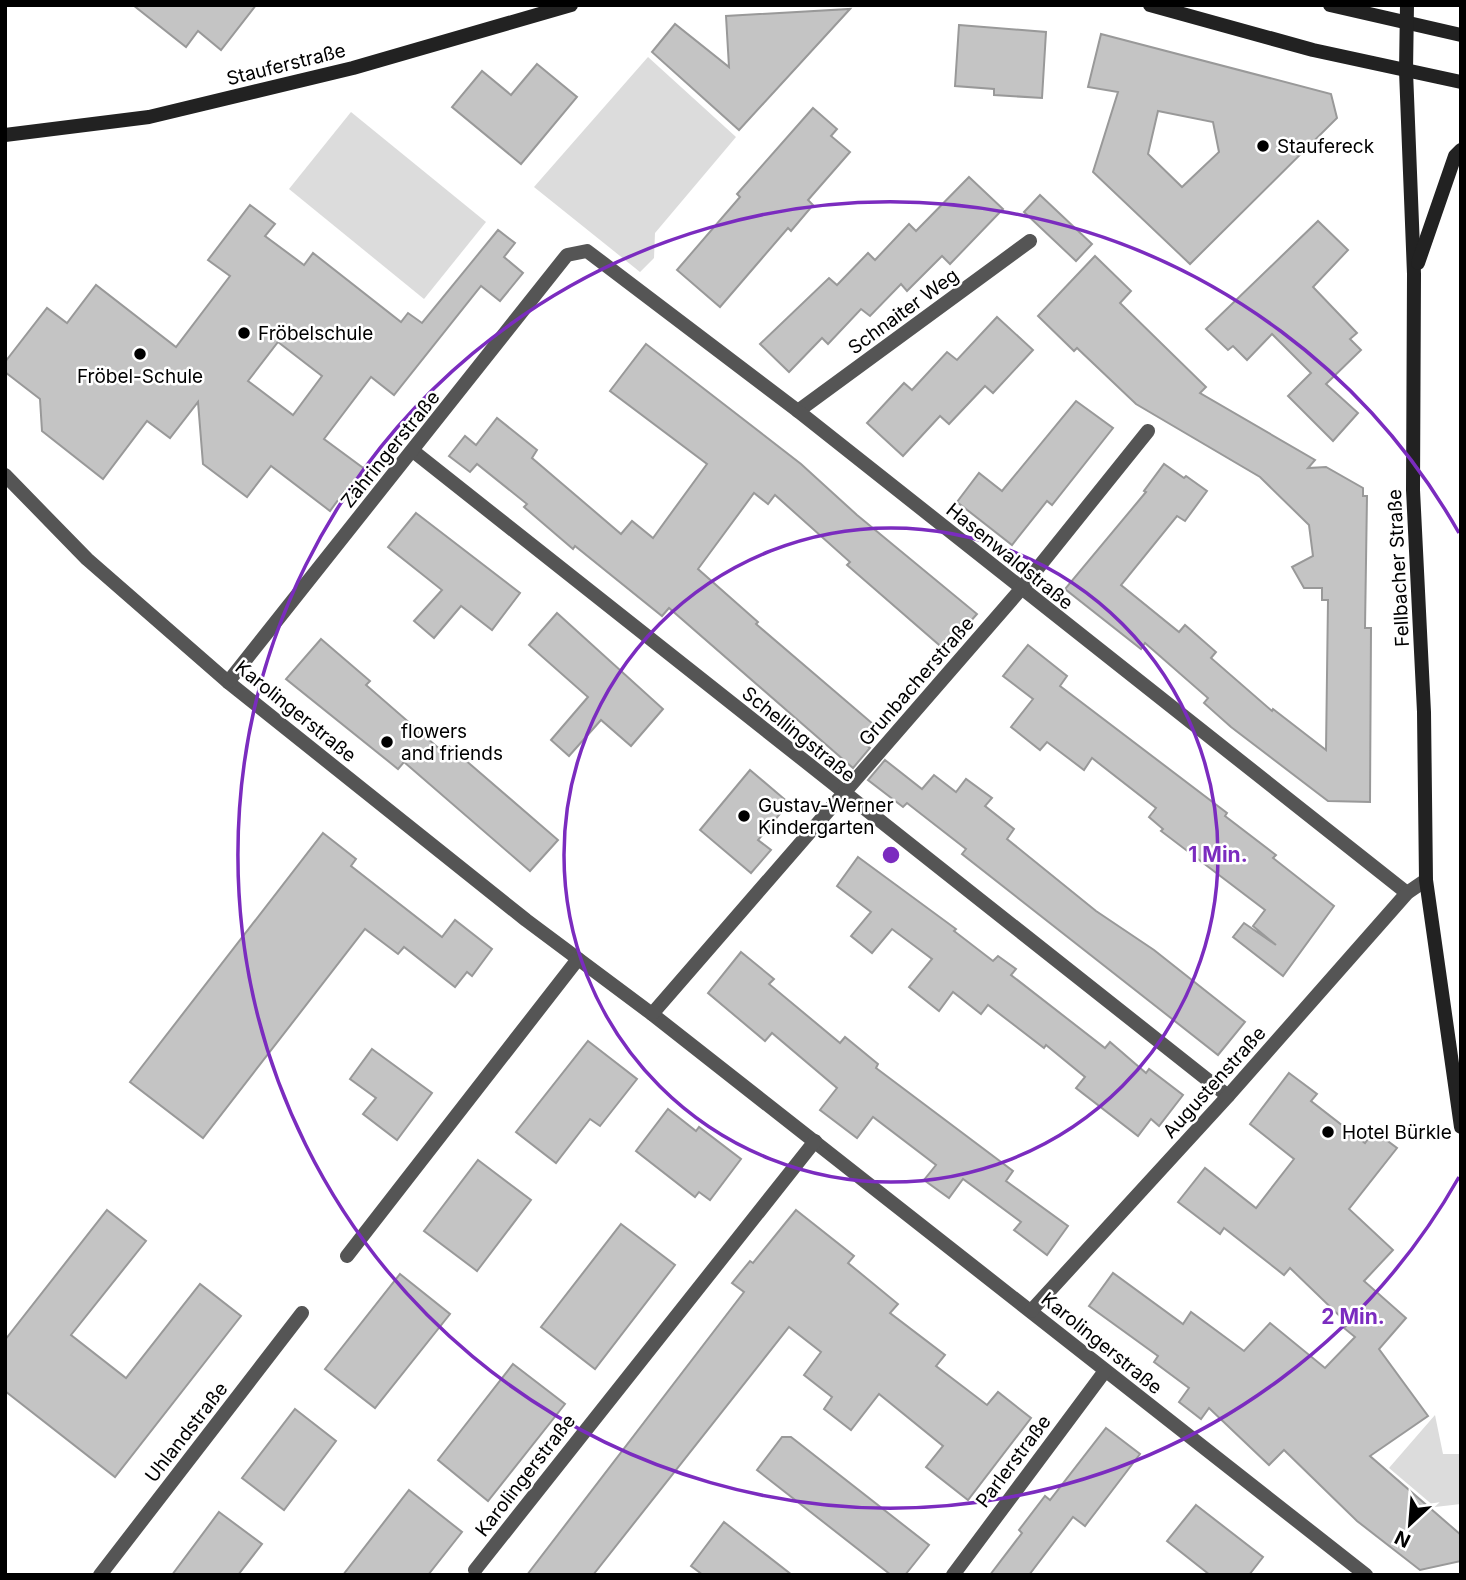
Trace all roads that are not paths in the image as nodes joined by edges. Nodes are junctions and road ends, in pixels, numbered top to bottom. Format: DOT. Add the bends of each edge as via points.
graph roads {
  1 [pos="571,5"];
  2 [pos="1150,5"];
  3 [pos="1330,5"];
  4 [pos="1407,5"];
  5 [pos="1407,24"];
  6 [pos="1461,35"];
  7 [pos="1406,71"];
  8 [pos="1461,82"];
  9 [pos="5,135"];
  10 [pos="1461,150"];
  11 [pos="1030,241"];
  12 [pos="587,251"];
  13 [pos="1414,274"];
  14 [pos="799,411"];
  15 [pos="1148,431"];
  16 [pos="413,451"];
  17 [pos="5,475"];
  18 [pos="1021,589"];
  19 [pos="228,682"];
  20 [pos="844,794"];
  21 [pos="1426,880"];
  22 [pos="1407,893"];
  23 [pos="578,959"];
  24 [pos="652,1014"];
  25 [pos="1228,1096"];
  26 [pos="1461,1127"];
  27 [pos="815,1141"];
  28 [pos="347,1256"];
  29 [pos="1031,1311"];
  30 [pos="302,1313"];
  31 [pos="1105,1371"];
  32 [pos="475,1570"];
  33 [pos="100,1575"];
  34 [pos="953,1575"];
  35 [pos="1366,1575"];
  1 -- 9 [label="street, Stauferstraße" via="353,68 149,117"];
  2 -- 7 [label="street"];
  3 -- 5 [label="street"];
  4 -- 5 [label="street, Fellbacher Straße"];
  5 -- 6 [label="street"];
  5 -- 7 [label="street, Fellbacher Straße"];
  7 -- 8 [label="street"];
  7 -- 13 [label="street, Fellbacher Straße"];
  10 -- 13 [label="street" via="1434,211"];
  11 -- 14 [label="street, Schnaiter Weg"];
  12 -- 14 [label="street, Hasenwaldstraße"];
  12 -- 16 [label="street, Zähringerstraße" via="567,255"];
  13 -- 21 [label="street, Fellbacher Straße" via="1413,490 1424,712"];
  14 -- 18 [label="street, Hasenwaldstraße"];
  15 -- 18 [label="street, Grunbacherstraße"];
  16 -- 19 [label="street, Zähringerstraße"];
  16 -- 20 [label="street, Schellingstraße"];
  17 -- 19 [label="street, Karolingerstraße" via="87,559"];
  18 -- 20 [label="street, Grunbacherstraße"];
  18 -- 22 [label="street, Hasenwaldstraße"];
  19 -- 23 [label="street, Karolingerstraße"];
  20 -- 24 [label="street, Grunbacherstraße"];
  20 -- 25 [label="street, Schellingstraße"];
  21 -- 22 [label="street, Augustenstraße"];
  21 -- 26 [label="street, Fellbacher Straße"];
  22 -- 25 [label="street, Augustenstraße"];
  23 -- 24 [label="street, Karolingerstraße"];
  23 -- 28 [label="street"];
  24 -- 27 [label="street, Karolingerstraße"];
  25 -- 29 [label="street, Augustenstraße"];
  27 -- 29 [label="street, Karolingerstraße"];
  27 -- 32 [label="street, Karolingerstraße"];
  29 -- 31 [label="street, Karolingerstraße"];
  30 -- 33 [label="street, Uhlandstraße"];
  31 -- 34 [label="street, Parlerstraße"];
  31 -- 35 [label="street, Karolingerstraße"];
}
